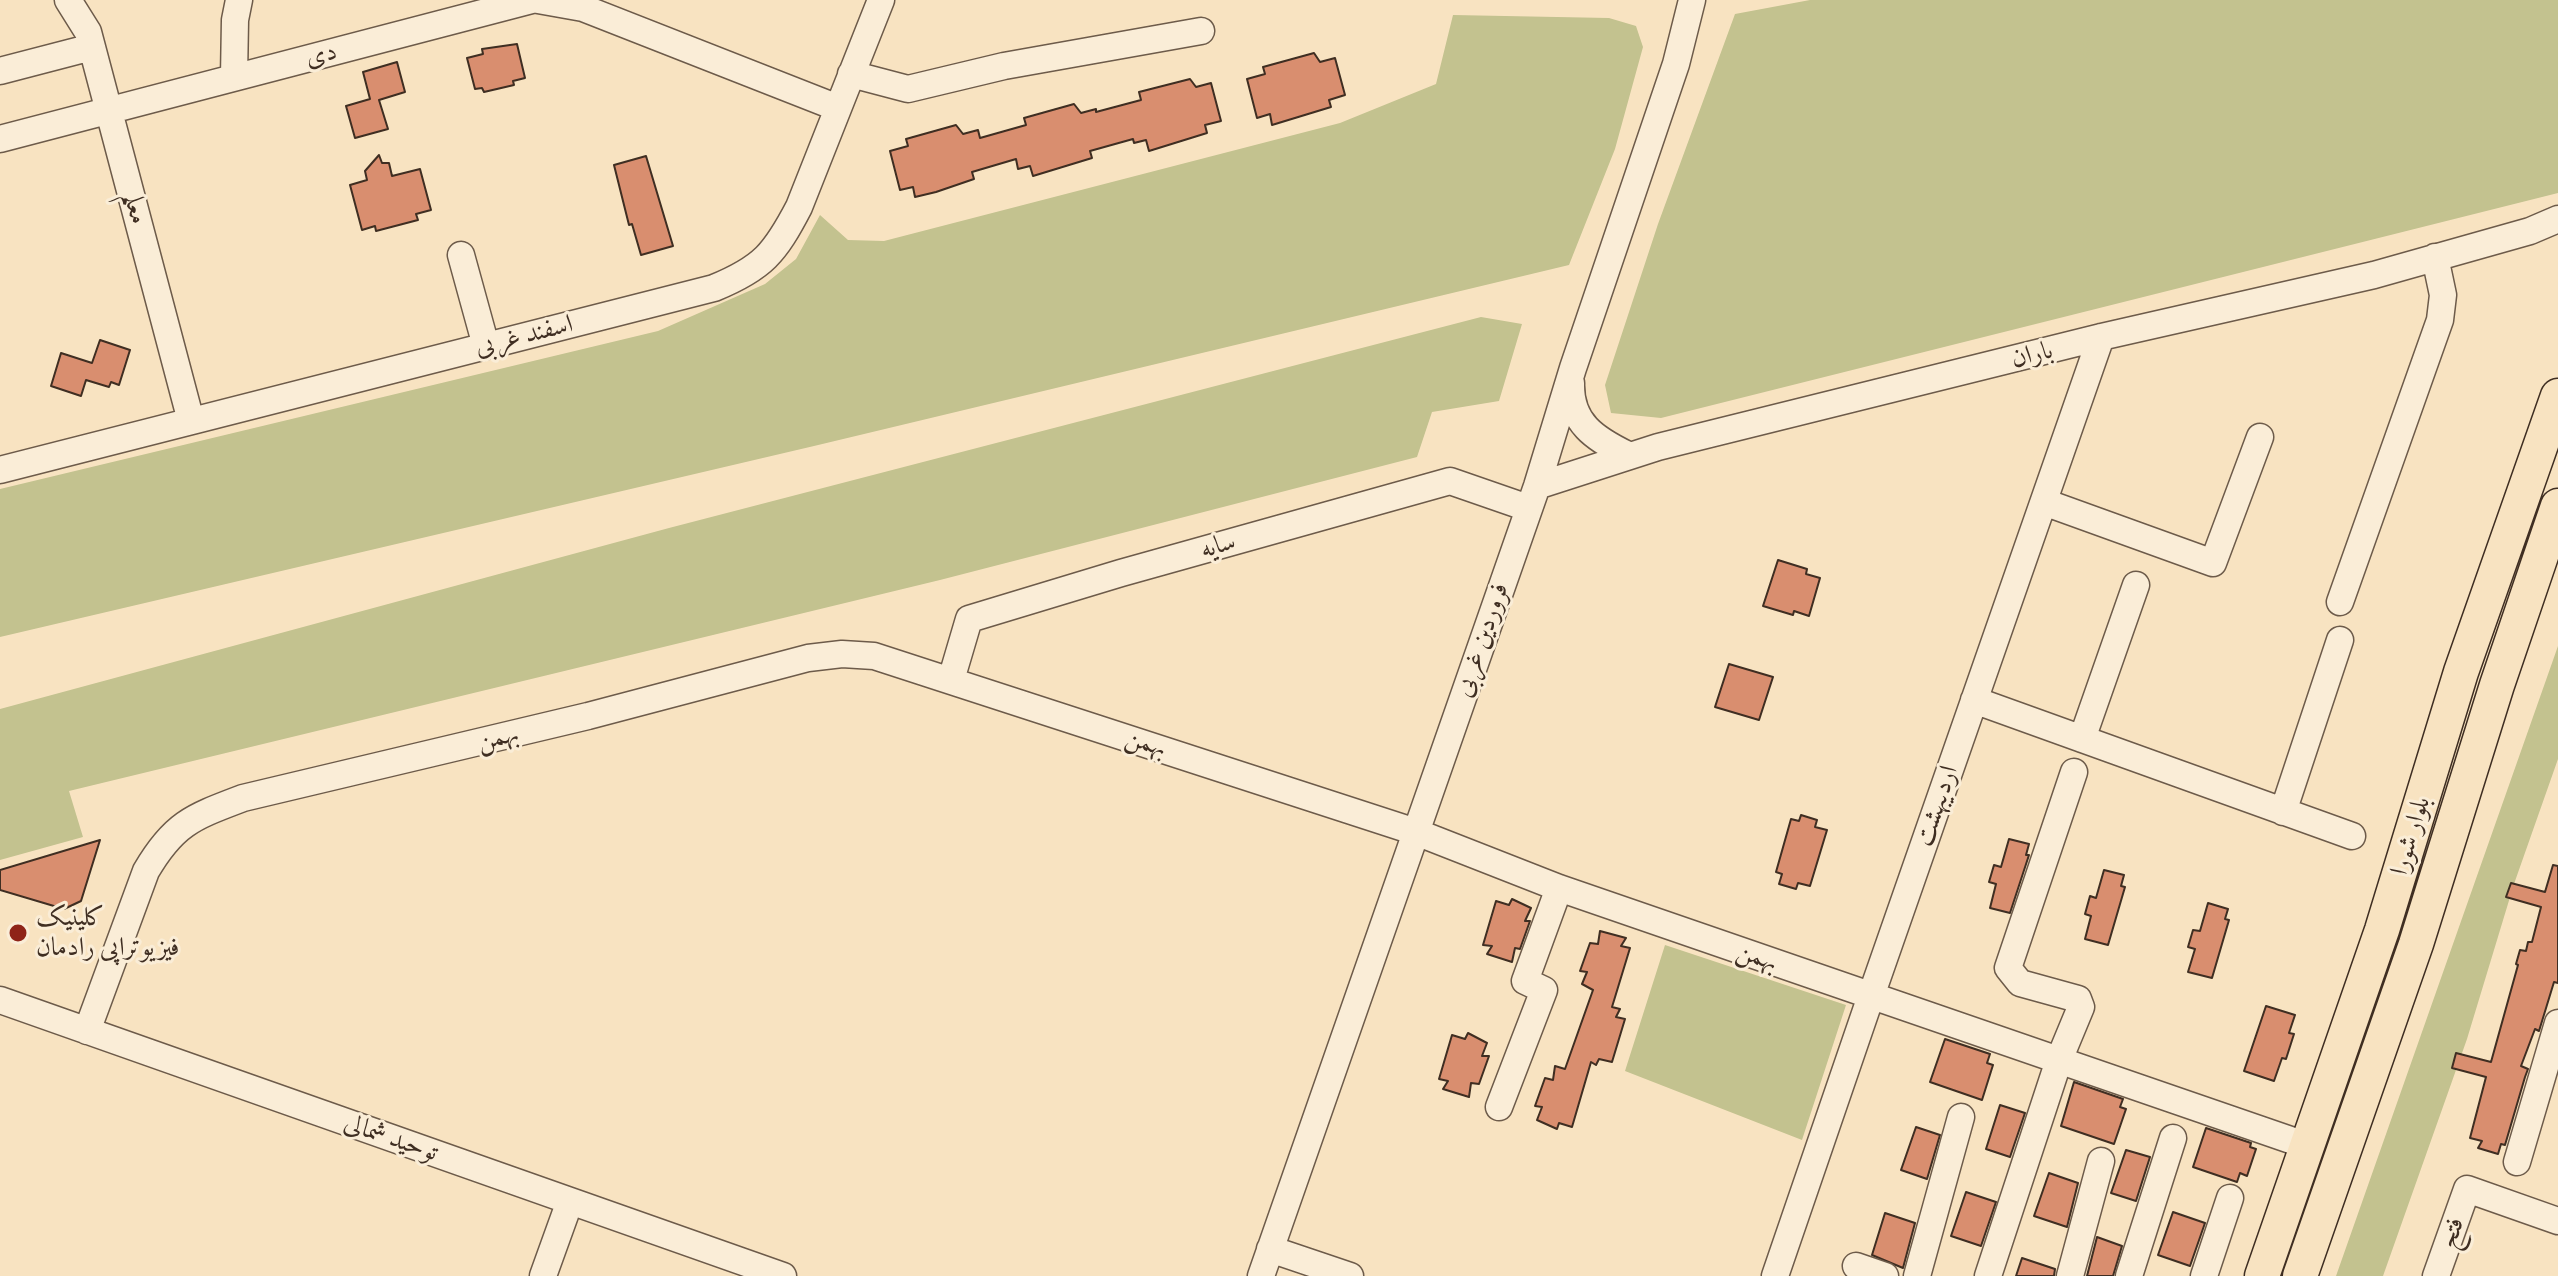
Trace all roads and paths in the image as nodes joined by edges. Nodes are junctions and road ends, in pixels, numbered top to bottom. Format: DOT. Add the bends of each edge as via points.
graph roads {
  1 [pos="239,0"];
  2 [pos="535,0"];
  3 [pos="881,0"];
  4 [pos="1692,0"];
  5 [pos="69,1"];
  6 [pos="1201,31"];
  7 [pos="92,47"];
  8 [pos="0,71"];
  9 [pos="851,74"];
  10 [pos="234,77"];
  11 [pos="838,108"];
  12 [pos="109,110"];
  13 [pos="0,139"];
  14 [pos="2558,219"];
  15 [pos="2530,231"];
  16 [pos="2558,240"];
  17 [pos="461,255"];
  18 [pos="2435,257"];
  19 [pos="2101,337"];
  20 [pos="486,346"];
  21 [pos="1573,368"];
  22 [pos="2558,396"];
  23 [pos="191,421"];
  24 [pos="2260,437"];
  25 [pos="1628,455"];
  26 [pos="0,470"];
  27 [pos="1532,497"];
  28 [pos="2044,502"];
  29 [pos="2558,506"];
  30 [pos="2136,585"];
  31 [pos="2340,602"];
  32 [pos="2340,640"];
  33 [pos="951,680"];
  34 [pos="1974,700"];
  35 [pos="2082,739"];
  36 [pos="2074,772"];
  37 [pos="2283,812"];
  38 [pos="1416,832"];
  39 [pos="2352,836"];
  40 [pos="1559,888"];
  41 [pos="1871,996"];
  42 [pos="0,1000"];
  43 [pos="2558,1023"];
  44 [pos="87,1031"];
  45 [pos="2059,1060"];
  46 [pos="1499,1107"];
  47 [pos="1961,1117"];
  48 [pos="2173,1138"];
  49 [pos="2308,1146"];
  50 [pos="2101,1161"];
  51 [pos="2517,1162"];
  52 [pos="2230,1198"];
  53 [pos="570,1201"];
  54 [pos="2558,1221"];
  55 [pos="1270,1249"];
  56 [pos="1856,1266"];
  57 [pos="543,1276"];
  58 [pos="783,1276"];
  59 [pos="1261,1276"];
  60 [pos="1350,1276"];
  61 [pos="1775,1276"];
  62 [pos="1885,1276"];
  63 [pos="1917,1276"];
  64 [pos="1988,1276"];
  65 [pos="2070,1276"];
  66 [pos="2129,1276"];
  67 [pos="2204,1276"];
  68 [pos="2262,1276"];
  69 [pos="2300,1276"];
  70 [pos="2436,1276"];
  1 -- 10 [label="street"];
  2 -- 10 [label="street, دی"];
  2 -- 11 [label="street, دی" via="583,8"];
  3 -- 9 [label="street, اسفند غربی"];
  4 -- 21 [label="street, فروردین غربی" via="1658,121"];
  5 -- 7 [label="street, معلم"];
  6 -- 9 [label="street" via="908,89"];
  7 -- 8 [label="street"];
  7 -- 12 [label="street, معلم"];
  9 -- 11 [label="street, اسفند غربی"];
  10 -- 12 [label="street, دی"];
  11 -- 20 [label="street, اسفند غربی" via="799,207 759,266 714,288"];
  12 -- 13 [label="street, دی"];
  12 -- 23 [label="street, معلم"];
  14 -- 15 [label="street, باران"];
  15 -- 16 [label="street"];
  15 -- 18 [label="street, باران"];
  17 -- 20 [label="street"];
  18 -- 19 [label="street, باران"];
  18 -- 31 [label="street" via="2443,295 2440,320"];
  19 -- 25 [label="street, باران"];
  19 -- 28 [label="street, اردیبهشت"];
  20 -- 23 [label="street, اسفند غربی"];
  21 -- 25 [label="street" via="1572,406 1579,418 1606,444"];
  21 -- 27 [label="street, فروردین غربی"];
  22 -- 49 [label="main road, بلوار شورا" via="2461,672 2382,930"];
  23 -- 26 [label="street, اسفند غربی"];
  24 -- 28 [label="street" via="2213,563"];
  25 -- 27 [label="street, باران"];
  27 -- 33 [label="street, سایه" via="1450,481 969,619"];
  27 -- 38 [label="street, فروردین غربی"];
  28 -- 34 [label="street, اردیبهشت"];
  29 -- 69 [label="main road, بلوار شورا" via="2416,944"];
  30 -- 35 [label="street"];
  32 -- 37 [label="street"];
  33 -- 38 [label="street, بهمن"];
  33 -- 44 [label="street, بهمن" via="874,656 808,658 212,810 179,827 146,871"];
  34 -- 35 [label="street"];
  34 -- 41 [label="street, اردیبهشت"];
  35 -- 37 [label="street"];
  36 -- 45 [label="street" via="2008,968 2020,983 2081,1003"];
  37 -- 39 [label="street"];
  38 -- 40 [label="street, بهمن"];
  38 -- 55 [label="street, فروردین غربی"];
  40 -- 41 [label="street, بهمن"];
  40 -- 46 [label="street" via="1525,981 1544,990"];
  41 -- 45 [label="street, بهمن"];
  41 -- 61 [label="street, اردیبهشت"];
  42 -- 44 [label="street, توحید شمالی"];
  43 -- 51 [label="street"];
  44 -- 53 [label="street, توحید شمالی"];
  45 -- 49 [label="street, بهمن"];
  45 -- 64 [label="street"];
  47 -- 63 [label="street"];
  48 -- 66 [label="street"];
  49 -- 68 [label="main road, بلوار شورا"];
  50 -- 65 [label="street"];
  52 -- 67 [label="street"];
  53 -- 57 [label="street"];
  53 -- 58 [label="street, توحید شمالی"];
  54 -- 70 [label="street, فتح" via="2467,1189"];
  55 -- 59 [label="street, فروردین غربی"];
  55 -- 60 [label="street"];
  56 -- 62 [label="street"];
}
